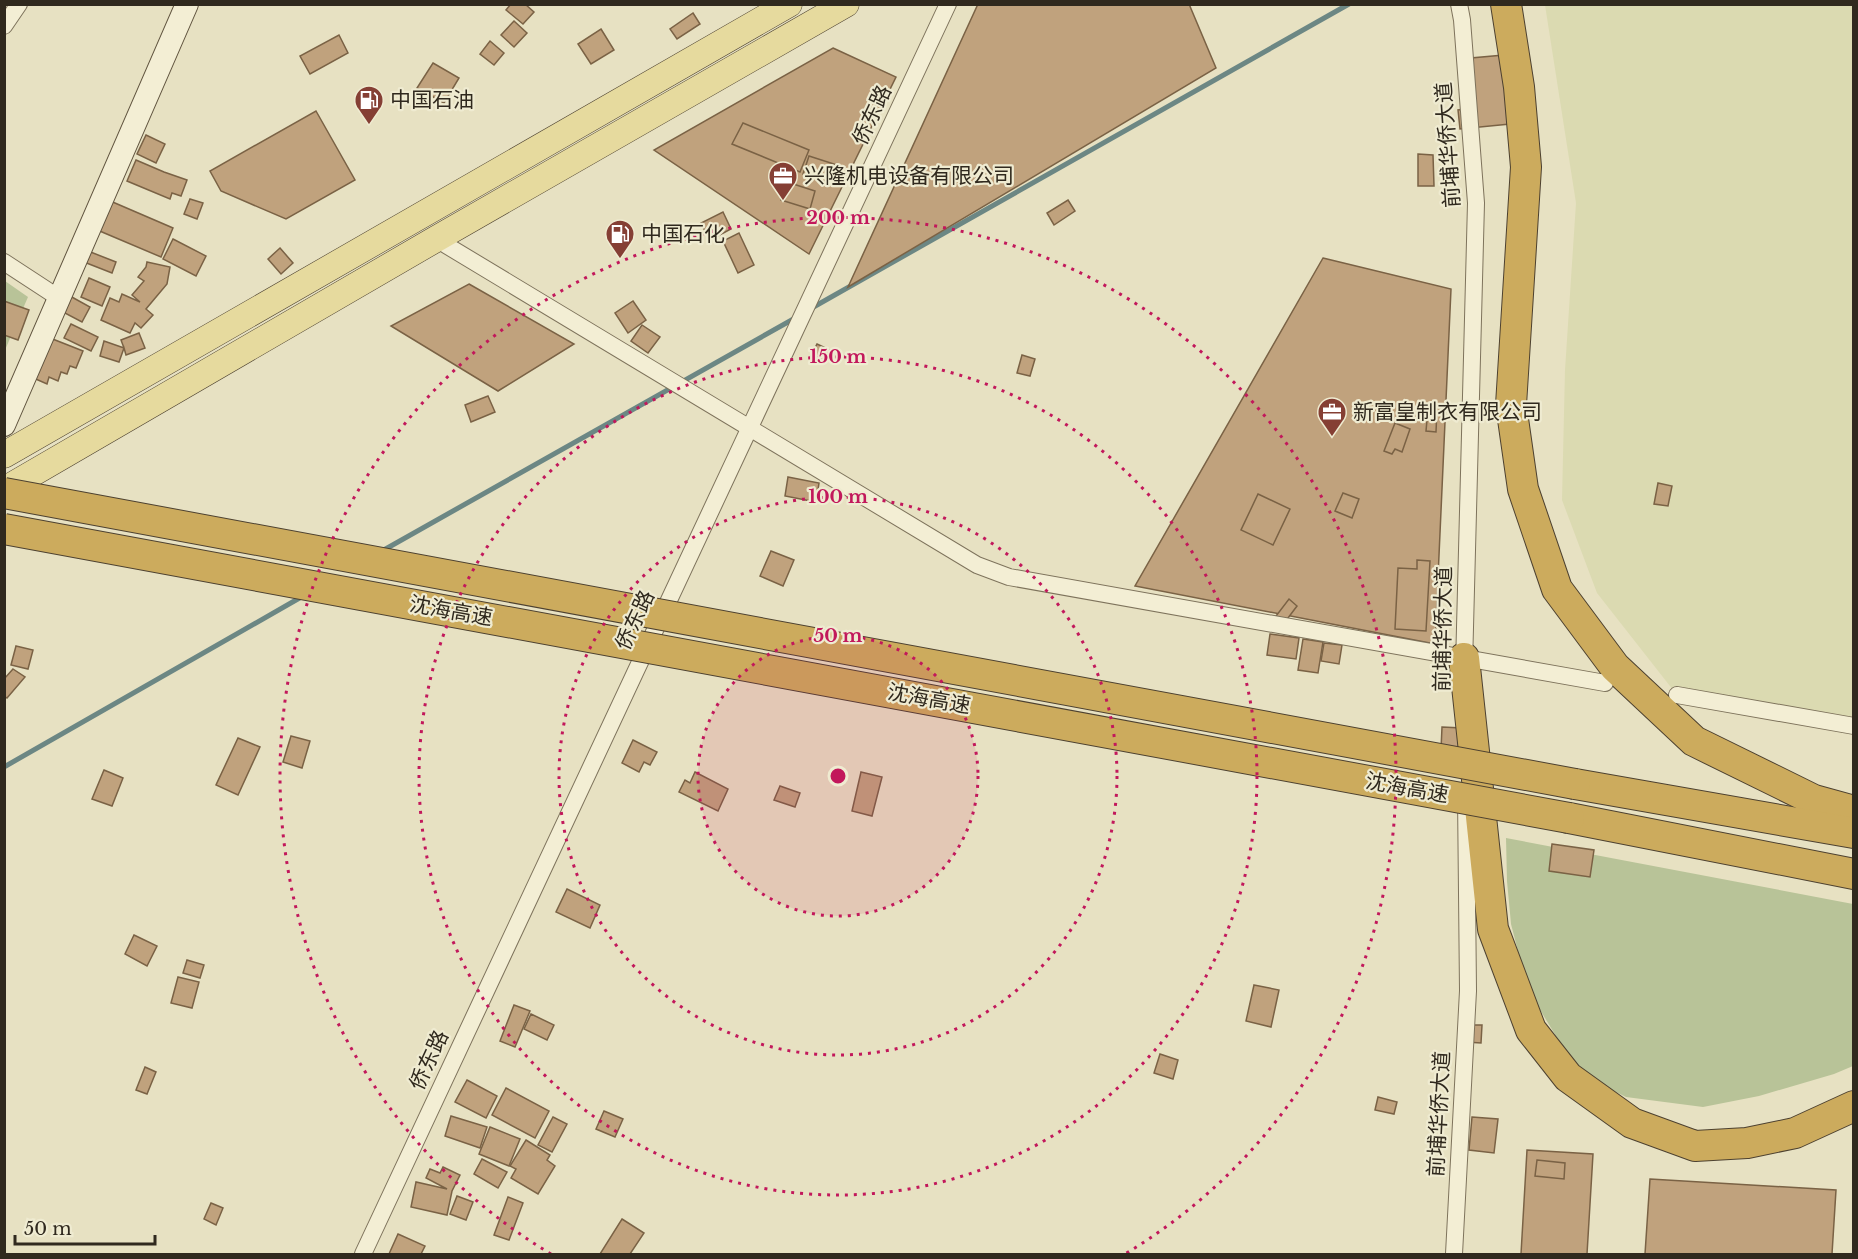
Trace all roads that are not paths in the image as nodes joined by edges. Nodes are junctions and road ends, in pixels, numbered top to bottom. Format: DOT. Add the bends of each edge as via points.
graph roads {
  1 [pos="19,4"];
  2 [pos="187,4"];
  3 [pos="789,4"];
  4 [pos="846,4"];
  5 [pos="948,4"];
  6 [pos="1459,4"];
  7 [pos="1506,4"];
  8 [pos="4,26"];
  9 [pos="436,239"];
  10 [pos="4,262"];
  11 [pos="59,298"];
  12 [pos="4,426"];
  13 [pos="750,428"];
  14 [pos="4,455"];
  15 [pos="4,492"];
  16 [pos="4,529"];
  17 [pos="1464,658"];
  18 [pos="1605,683"];
  19 [pos="1677,695"];
  20 [pos="1854,726"];
  21 [pos="1854,811"];
  22 [pos="1854,833"];
  23 [pos="1854,874"];
  24 [pos="1854,1106"];
  25 [pos="363,1254"];
  26 [pos="1454,1254"];
  1 -- 8 [label="street"];
  2 -- 11 [label="street"];
  3 -- 14 [label="main road"];
  4 -- 9 [label="main road"];
  5 -- 13 [label="street, 侨东路"];
  6 -- 17 [label="street, 前埔华侨大道" via="1476,203"];
  7 -- 21 [label="highway" via="1526,167 1511,405 1523,489 1557,589 1615,667 1694,741 1814,800"];
  9 -- 13 [label="street"];
  9 -- 15 [label="main road"];
  10 -- 11 [label="street"];
  11 -- 12 [label="street"];
  13 -- 17 [label="street" via="977,565 1009,577"];
  13 -- 25 [label="street, 侨东路"];
  15 -- 22 [label="highway, 沈海高速, bridge"];
  16 -- 23 [label="highway, 沈海高速, bridge"];
  17 -- 18 [label="street"];
  17 -- 24 [label="highway" via="1493,929 1531,1030 1568,1077 1632,1123 1695,1146 1747,1143 1795,1132"];
  17 -- 26 [label="street, 前埔华侨大道" via="1468,990"];
  19 -- 20 [label="street"];
}
